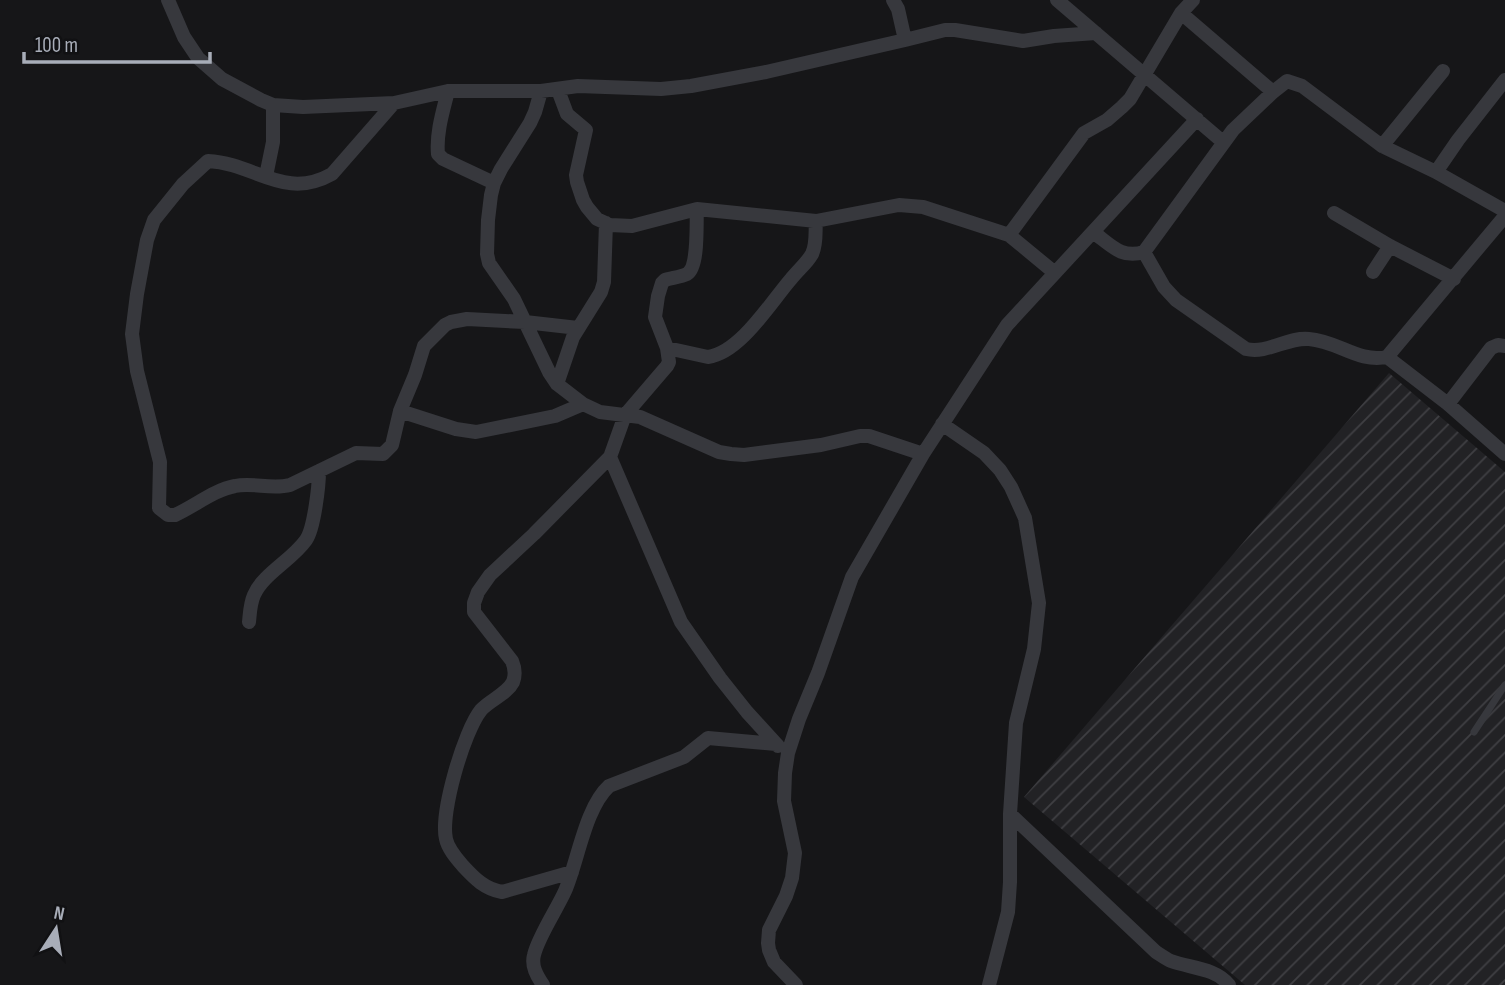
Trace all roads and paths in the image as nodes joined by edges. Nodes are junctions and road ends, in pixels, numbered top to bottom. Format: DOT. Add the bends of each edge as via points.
graph roads {
  1 [pos="167,0"];
  2 [pos="892,0"];
  3 [pos="1057,0"];
  4 [pos="1193,0"];
  5 [pos="1181,13"];
  6 [pos="1096,33"];
  7 [pos="905,40"];
  8 [pos="1443,71"];
  9 [pos="1144,74"];
  10 [pos="1505,80"];
  11 [pos="558,90"];
  12 [pos="448,91"];
  13 [pos="541,91"];
  14 [pos="1273,92"];
  15 [pos="394,103"];
  16 [pos="273,105"];
  17 [pos="1197,120"];
  18 [pos="1223,142"];
  19 [pos="1381,146"];
  20 [pos="1436,172"];
  21 [pos="266,176"];
  22 [pos="494,183"];
  23 [pos="696,209"];
  24 [pos="1334,213"];
  25 [pos="1505,214"];
  26 [pos="816,221"];
  27 [pos="606,223"];
  28 [pos="1093,232"];
  29 [pos="1009,235"];
  30 [pos="1390,246"];
  31 [pos="1144,252"];
  32 [pos="1373,272"];
  33 [pos="1055,273"];
  34 [pos="1454,279"];
  35 [pos="525,322"];
  36 [pos="578,328"];
  37 [pos="1505,346"];
  38 [pos="667,348"];
  39 [pos="1387,357"];
  40 [pos="557,384"];
  41 [pos="583,404"];
  42 [pos="1448,404"];
  43 [pos="400,411"];
  44 [pos="625,415"];
  45 [pos="942,424"];
  46 [pos="923,454"];
  47 [pos="1505,454"];
  48 [pos="610,457"];
  49 [pos="320,471"];
  50 [pos="248,622"];
  51 [pos="1505,685"];
  52 [pos="1474,732"];
  53 [pos="776,744"];
  54 [pos="789,753"];
  55 [pos="1010,814"];
  56 [pos="572,872"];
  57 [pos="543,985"];
  58 [pos="796,985"];
  59 [pos="989,985"];
  60 [pos="1230,985"];
  1 -- 16 [label="street" via="198,58 222,79"];
  2 -- 7 [label="street"];
  3 -- 6 [label="street"];
  4 -- 5 [label="street"];
  5 -- 9 [label="street"];
  5 -- 14 [label="street"];
  6 -- 7 [label="street" via="1023,41 945,30"];
  6 -- 9 [label="street"];
  7 -- 11 [label="street" via="691,86"];
  8 -- 19 [label="street"];
  9 -- 17 [label="street"];
  9 -- 29 [label="street" via="1122,107 1084,133"];
  10 -- 20 [label="street"];
  11 -- 13 [label="street"];
  11 -- 27 [label="street" via="567,114 586,130 576,175 583,200 597,219"];
  12 -- 13 [label="street"];
  12 -- 15 [label="street"];
  12 -- 22 [label="street" via="438,154"];
  13 -- 22 [label="street" via="530,123"];
  14 -- 18 [label="street"];
  14 -- 19 [label="street" via="1287,81 1302,86"];
  15 -- 16 [label="street"];
  15 -- 21 [label="street" via="332,174 296,185"];
  16 -- 21 [label="street"];
  17 -- 18 [label="street"];
  17 -- 28 [label="street"];
  18 -- 31 [label="street"];
  19 -- 20 [label="street"];
  20 -- 25 [label="street"];
  21 -- 49 [label="street" via="206,162 183,184 150,229 132,334 160,462 159,508 175,515 233,486 282,487"];
  22 -- 35 [label="street" via="488,220 489,263"];
  23 -- 26 [label="street"];
  23 -- 27 [label="street" via="632,226"];
  23 -- 38 [label="street" via="695,262 687,274 665,281 658,296 655,317"];
  24 -- 30 [label="street"];
  25 -- 34 [label="street"];
  26 -- 29 [label="street" via="898,205 923,207"];
  26 -- 38 [label="street" via="810,257 730,348 708,358"];
  27 -- 36 [label="street" via="604,282"];
  28 -- 31 [label="street" via="1125,254"];
  28 -- 33 [label="street"];
  29 -- 33 [label="street"];
  30 -- 32 [label="street"];
  30 -- 34 [label="street"];
  31 -- 39 [label="street" via="1176,300 1246,349 1264,349 1300,338 1367,358"];
  33 -- 45 [label="street" via="1007,325"];
  34 -- 39 [label="street"];
  35 -- 36 [label="street"];
  35 -- 40 [label="street"];
  35 -- 43 [label="street" via="467,319 445,325 425,346"];
  36 -- 40 [label="street"];
  37 -- 42 [label="street" via="1491,348"];
  38 -- 44 [label="street" via="669,362 664,371"];
  39 -- 42 [label="street"];
  40 -- 41 [label="street"];
  41 -- 43 [label="street" via="555,416 476,432"];
  41 -- 44 [label="street"];
  42 -- 47 [label="street"];
  43 -- 49 [label="street" via="387,451 356,453"];
  44 -- 46 [label="street" via="731,454 821,445 860,436"];
  44 -- 48 [label="street"];
  45 -- 46 [label="street"];
  45 -- 55 [label="street" via="1000,470 1025,518 1030,542 1039,603 1034,649 1016,723"];
  46 -- 54 [label="street" via="852,577"];
  48 -- 53 [label="street" via="681,622 720,678"];
  48 -- 56 [label="street" via="478,592 474,612 509,655 514,676 509,688 481,710 470,730 446,816 449,846 474,878 492,890 502,892"];
  49 -- 50 [label="street" via="308,538 254,593"];
  51 -- 52 [label="lane"];
  53 -- 54 [label="street"];
  53 -- 56 [label="street" via="708,738 684,757 609,786 592,813"];
  54 -- 58 [label="street" via="784,801 795,853 792,878 769,930 768,943 774,962"];
  55 -- 59 [label="street" via="1008,912"];
  55 -- 60 [label="street" via="1156,952 1210,972"];
  56 -- 57 [label="street" via="534,951 533,966"];
}
